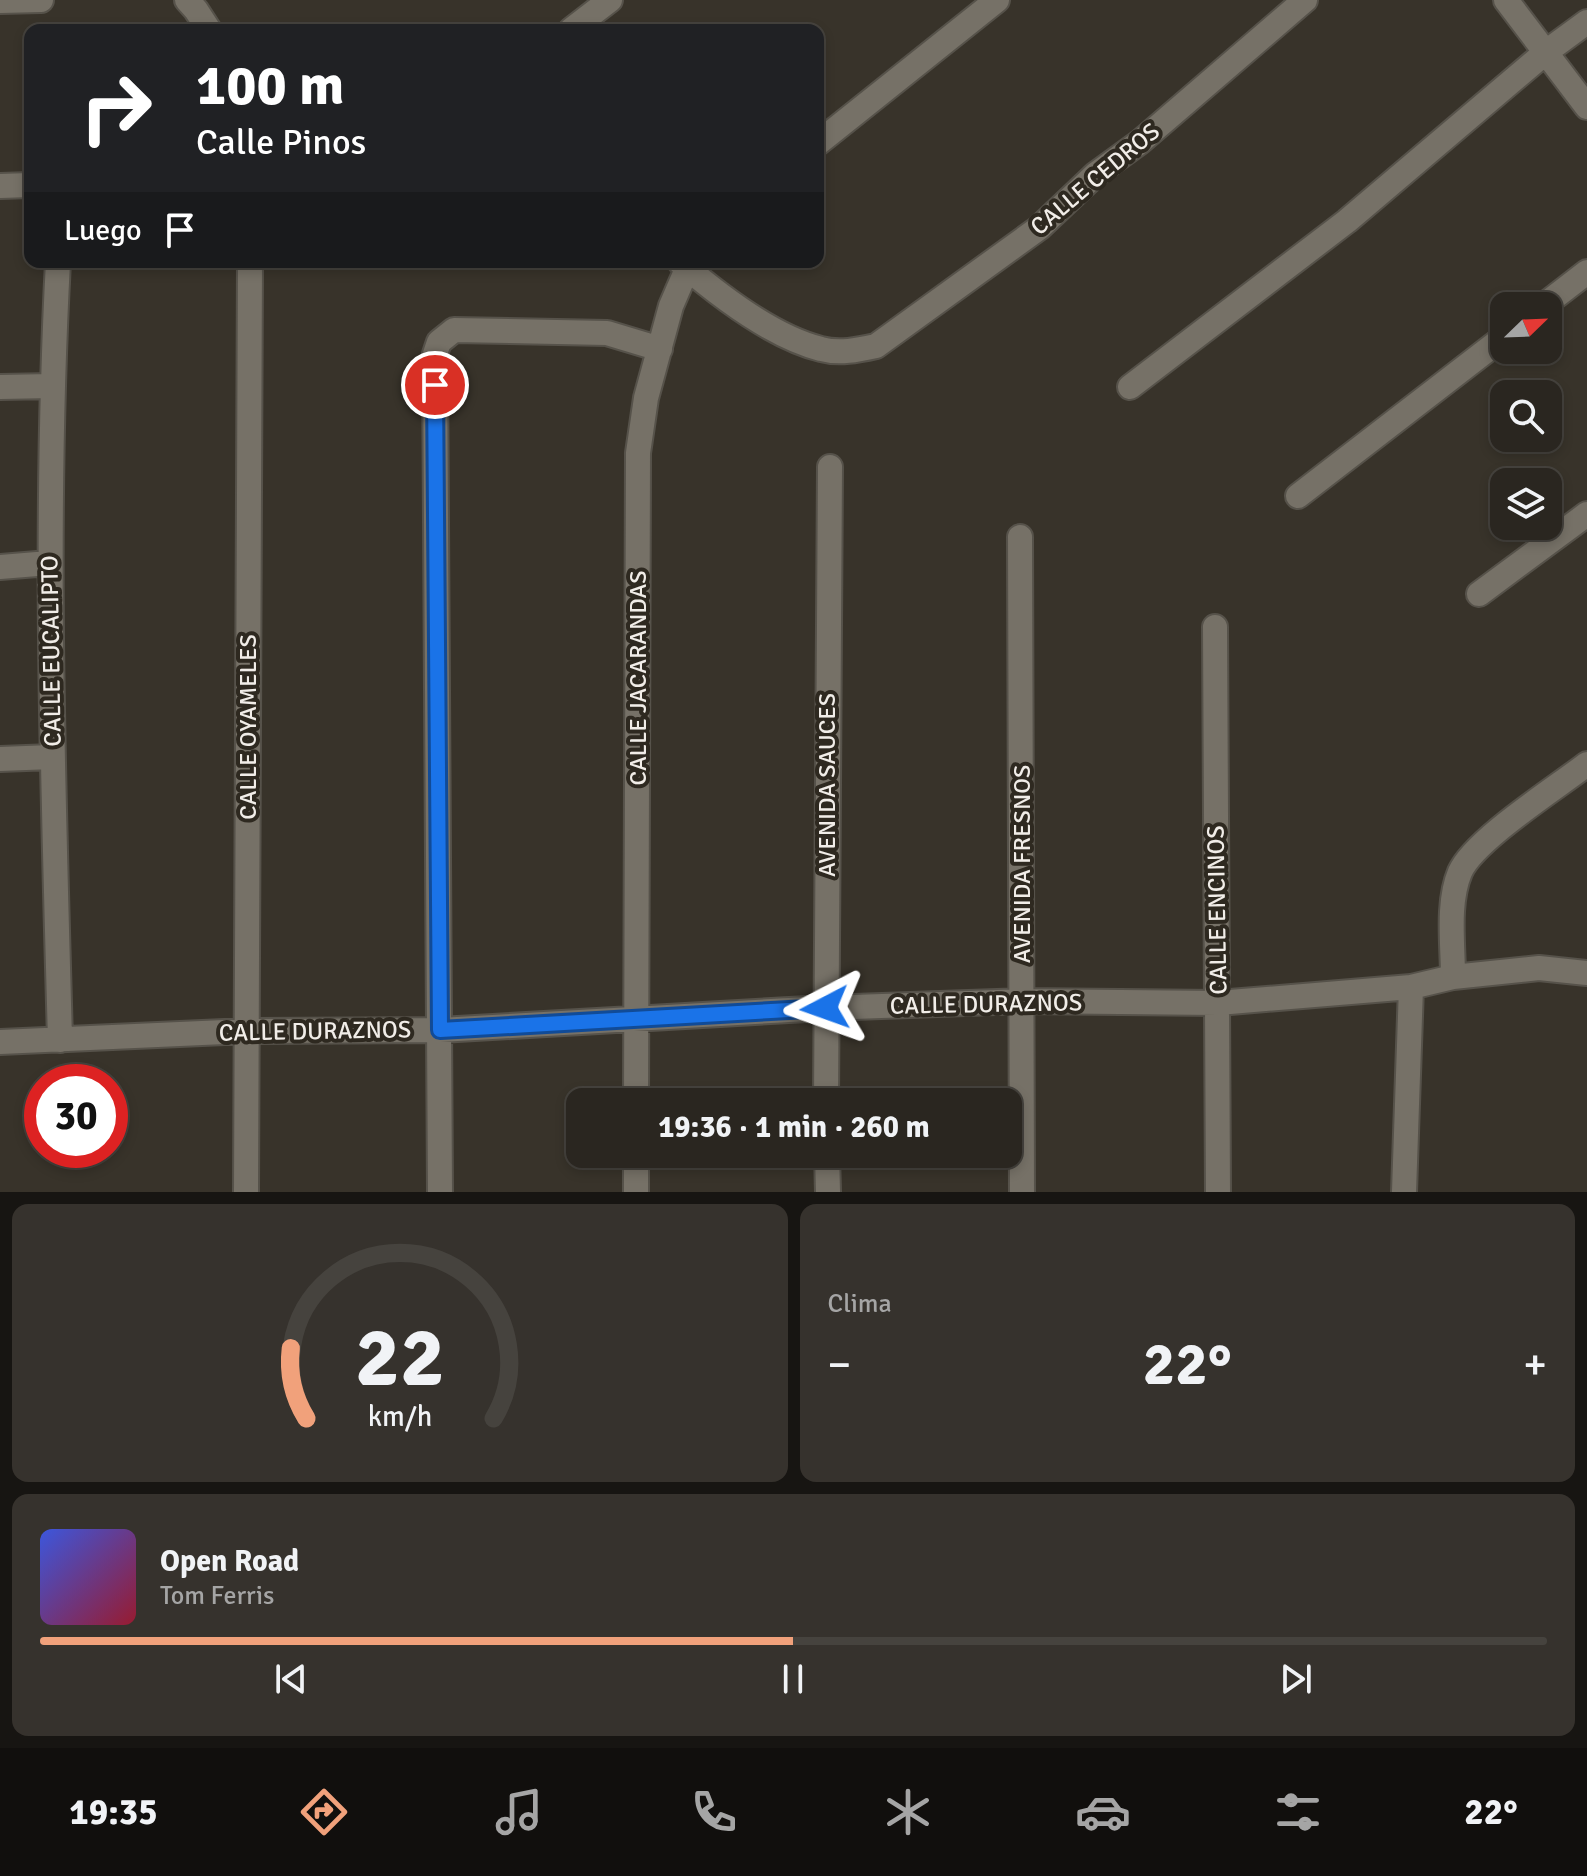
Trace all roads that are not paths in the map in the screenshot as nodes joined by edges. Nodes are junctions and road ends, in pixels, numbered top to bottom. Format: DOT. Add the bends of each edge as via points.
graph roads {
  1 [pos="41,0"];
  2 [pos="187,0"];
  3 [pos="610,0"];
  4 [pos="997,0"];
  5 [pos="1305,0"];
  6 [pos="1506,0"];
  7 [pos="0,1"];
  8 [pos="1587,22"];
  9 [pos="205,24"];
  10 [pos="579,24"];
  11 [pos="1546,52"];
  12 [pos="1587,107"];
  13 [pos="824,138"];
  14 [pos="24,185"];
  15 [pos="0,186"];
  16 [pos="58,268"];
  17 [pos="250,268"];
  18 [pos="684,268"];
  19 [pos="690,268"];
  20 [pos="1587,272"];
  21 [pos="1561,292"];
  22 [pos="1490,348"];
  23 [pos="660,349"];
  24 [pos="52,386"];
  25 [pos="0,387"];
  26 [pos="1130,387"];
  27 [pos="830,467"];
  28 [pos="1298,496"];
  29 [pos="1587,514"];
  30 [pos="1020,537"];
  31 [pos="49,563"];
  32 [pos="0,567"];
  33 [pos="1479,594"];
  34 [pos="1215,627"];
  35 [pos="52,757"];
  36 [pos="0,759"];
  37 [pos="1587,764"];
  38 [pos="1587,973"];
  39 [pos="1453,977"];
  40 [pos="1411,987"];
  41 [pos="1022,1001"];
  42 [pos="1218,1003"];
  43 [pos="825,1008"];
  44 [pos="637,1020"];
  45 [pos="440,1030"];
  46 [pos="247,1031"];
  47 [pos="60,1040"];
  48 [pos="0,1042"];
  49 [pos="636,1088"];
  50 [pos="826,1088"];
  51 [pos="636,1168"];
  52 [pos="827,1168"];
  53 [pos="246,1192"];
  54 [pos="440,1192"];
  55 [pos="636,1192"];
  56 [pos="828,1192"];
  57 [pos="1022,1192"];
  58 [pos="1218,1192"];
  59 [pos="1404,1192"];
  1 -- 7 [label="street"];
  2 -- 9 [label="street"];
  3 -- 10 [label="street"];
  4 -- 13 [label="street"];
  5 -- 19 [label="street, CALLE CEDROS" via="1039,228 876,346 822,350 797,340 730,304"];
  6 -- 11 [label="street"];
  8 -- 11 [label="street"];
  11 -- 12 [label="street"];
  11 -- 26 [label="street" via="1347,221"];
  14 -- 15 [label="street"];
  16 -- 24 [label="street, CALLE EUCALIPTO"];
  17 -- 46 [label="street, CALLE OYAMELES"];
  18 -- 23 [label="street, CALLE JACARANDAS"];
  20 -- 21 [label="street"];
  22 -- 28 [label="street"];
  23 -- 44 [label="street, CALLE JACARANDAS" via="638,453"];
  23 -- 45 [label="street" via="607,333 454,330 439,342 435,354"];
  24 -- 25 [label="street"];
  24 -- 31 [label="street, CALLE EUCALIPTO"];
  27 -- 43 [label="street, AVENIDA SAUCES"];
  29 -- 33 [label="street"];
  30 -- 41 [label="street, AVENIDA FRESNOS"];
  31 -- 32 [label="street"];
  31 -- 35 [label="street, CALLE EUCALIPTO"];
  34 -- 42 [label="street, CALLE ENCINOS"];
  35 -- 36 [label="street"];
  35 -- 47 [label="street, CALLE EUCALIPTO"];
  37 -- 39 [label="street" via="1476,848 1460,872 1453,902"];
  38 -- 39 [label="street, CALLE DURAZNOS" via="1539,968"];
  39 -- 40 [label="street, CALLE DURAZNOS"];
  40 -- 42 [label="street, CALLE DURAZNOS"];
  40 -- 59 [label="street"];
  41 -- 42 [label="street, CALLE DURAZNOS"];
  41 -- 43 [label="street, CALLE DURAZNOS"];
  41 -- 57 [label="street, AVENIDA FRESNOS"];
  42 -- 58 [label="street, CALLE ENCINOS"];
  43 -- 44 [label="street, CALLE DURAZNOS"];
  43 -- 50 [label="street, AVENIDA SAUCES"];
  44 -- 45 [label="street, CALLE DURAZNOS"];
  44 -- 49 [label="street, CALLE JACARANDAS"];
  45 -- 46 [label="street, CALLE DURAZNOS"];
  45 -- 54 [label="street"];
  46 -- 47 [label="street, CALLE DURAZNOS"];
  46 -- 53 [label="street, CALLE OYAMELES"];
  47 -- 48 [label="street, CALLE DURAZNOS"];
  51 -- 55 [label="street"];
  52 -- 56 [label="street"];
}
